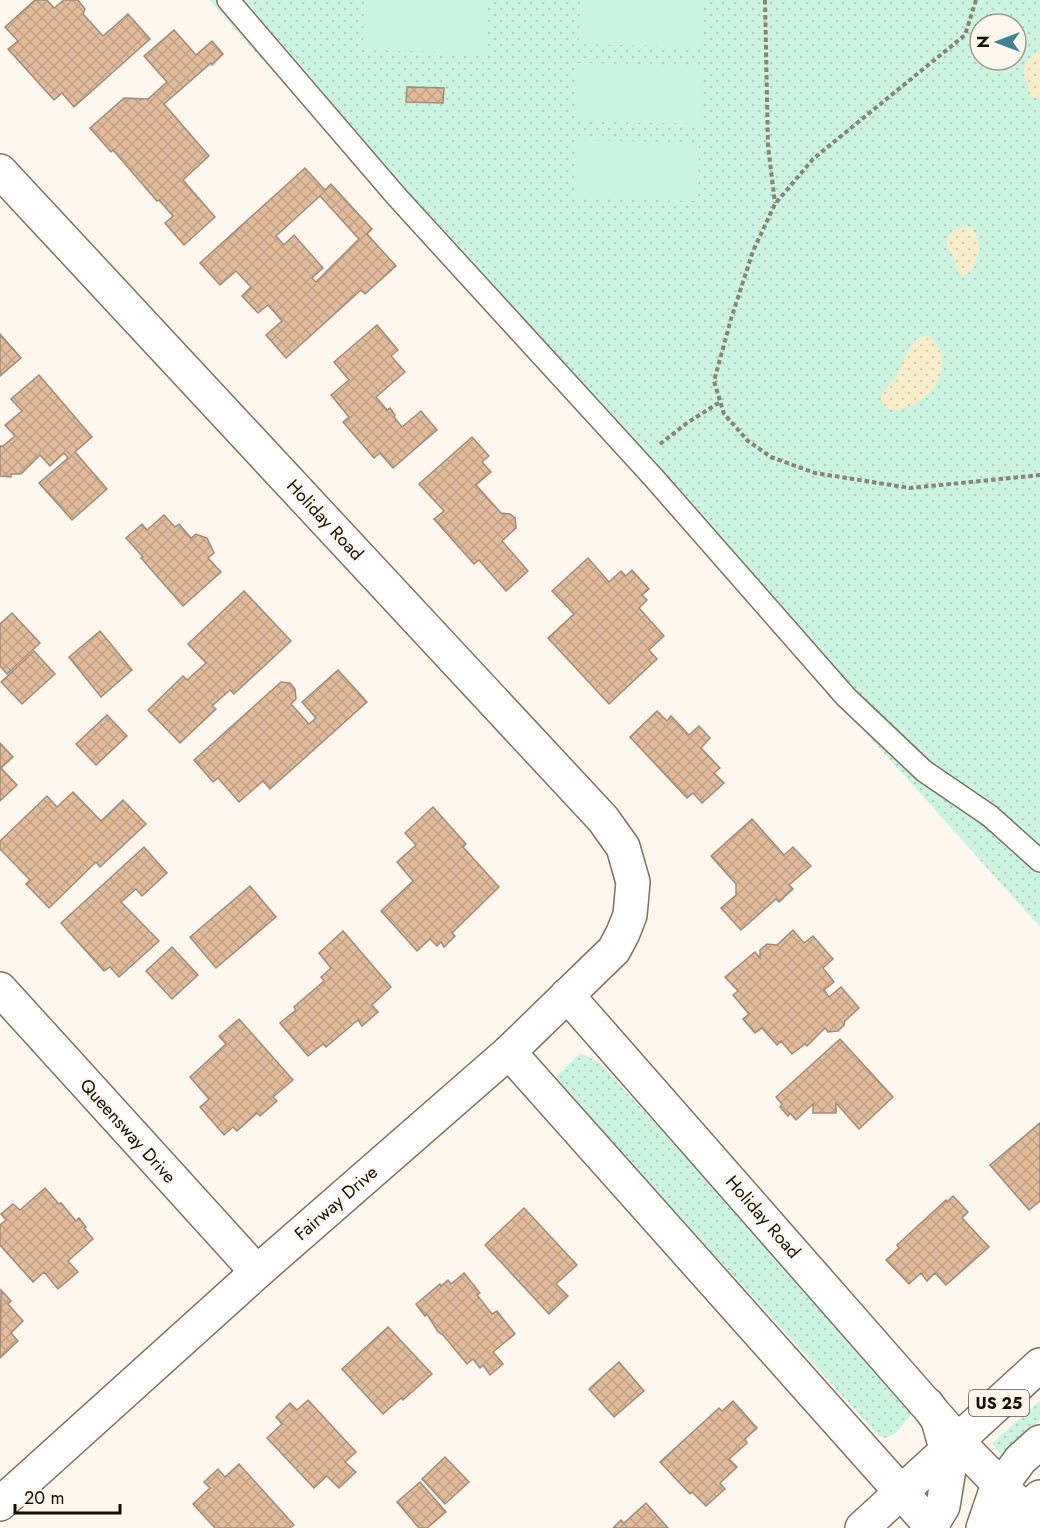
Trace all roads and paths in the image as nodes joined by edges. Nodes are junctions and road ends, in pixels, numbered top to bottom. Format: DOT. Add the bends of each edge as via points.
graph roads {
  1 [pos="228,0"];
  2 [pos="765,0"];
  3 [pos="976,0"];
  4 [pos="0,171"];
  5 [pos="776,204"];
  6 [pos="720,402"];
  7 [pos="638,461"];
  8 [pos="1040,475"];
  9 [pos="1040,861"];
  10 [pos="632,879"];
  11 [pos="0,989"];
  12 [pos="567,995"];
  13 [pos="509,1052"];
  14 [pos="256,1272"];
  15 [pos="1040,1365"];
  16 [pos="1040,1442"];
  17 [pos="952,1446"];
  18 [pos="1000,1485"];
  19 [pos="901,1492"];
  20 [pos="0,1504"];
  21 [pos="1028,1515"];
  22 [pos="931,1527"];
  23 [pos="862,1528"];
  24 [pos="983,1528"];
  1 -- 7 [label="lane" via="397,197"];
  2 -- 5 [label="path" via="768,146"];
  3 -- 5 [label="path" via="966,35 813,159"];
  4 -- 10 [label="street, Holiday Road" via="603,819 623,847"];
  5 -- 6 [label="path" via="753,251 731,319 714,381"];
  6 -- 7 [label="path"];
  6 -- 8 [label="path" via="724,414 748,441 771,457 815,473 910,488"];
  7 -- 9 [label="lane" via="846,696 924,771 990,816"];
  10 -- 12 [label="street, Fairway Drive" via="630,915 614,950"];
  11 -- 14 [label="street, Queensway Drive"];
  12 -- 13 [label="street, Fairway Drive"];
  12 -- 17 [label="street, Holiday Road" via="927,1404"];
  13 -- 14 [label="street, Fairway Drive"];
  13 -- 19 [label="street"];
  14 -- 20 [label="street, Fairway Drive"];
  15 -- 17 [label="street, US 25"];
  16 -- 18 [label="street"];
  17 -- 18 [label="street"];
  17 -- 19 [label="street, US 25"];
  17 -- 22 [label="street, Holiday Road" via="943,1506"];
  18 -- 21 [label="street"];
  18 -- 24 [label="street"];
  19 -- 22 [label="street"];
  19 -- 23 [label="street, US 25"];
}
